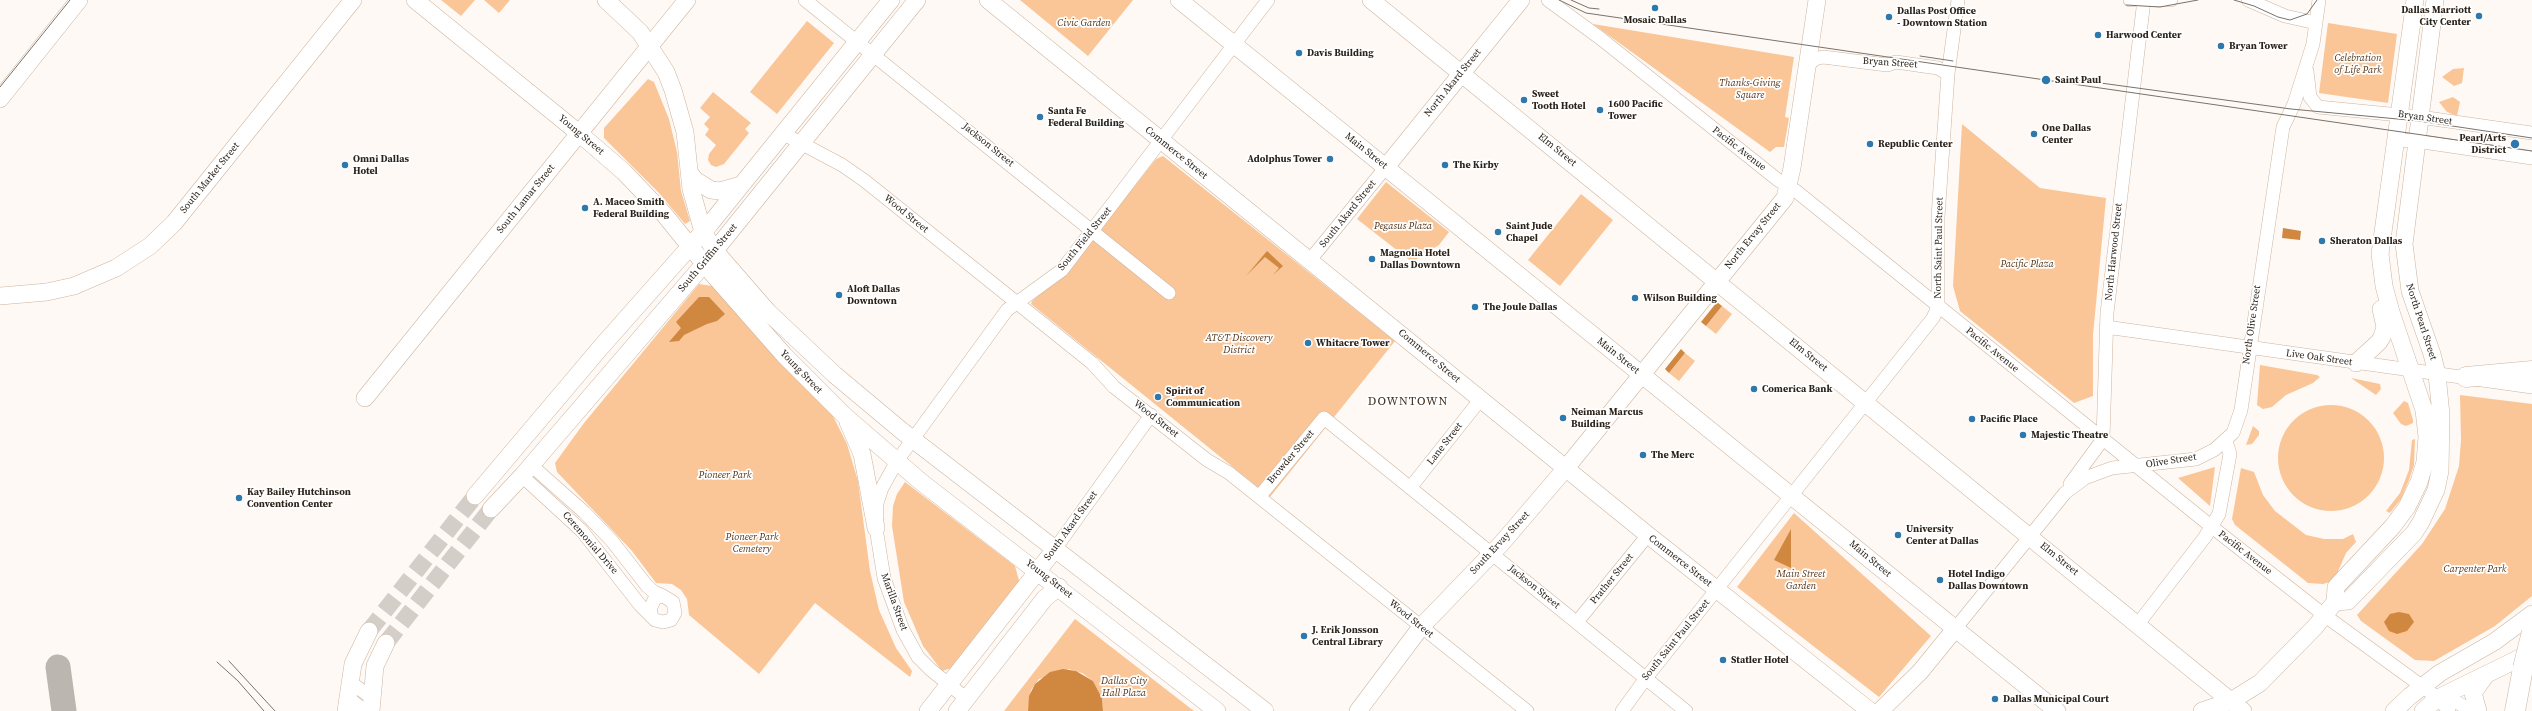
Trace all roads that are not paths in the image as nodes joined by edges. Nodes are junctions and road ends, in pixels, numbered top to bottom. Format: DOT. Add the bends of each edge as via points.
graph roads {
  1 [pos="79,0"];
  2 [pos="353,0"];
  3 [pos="415,0"];
  4 [pos="606,0"];
  5 [pos="687,0"];
  6 [pos="805,0"];
  7 [pos="891,0"];
  8 [pos="917,0"];
  9 [pos="988,0"];
  10 [pos="1179,0"];
  11 [pos="1268,0"];
  12 [pos="1371,0"];
  13 [pos="1521,0"];
  14 [pos="1548,0"];
  15 [pos="1817,0"];
  16 [pos="1958,0"];
  17 [pos="2130,0"];
  18 [pos="2171,0"];
  19 [pos="2248,0"];
  20 [pos="2319,0"];
  21 [pos="2415,0"];
  22 [pos="2435,0"];
  23 [pos="2143,1"];
  24 [pos="2316,23"];
  25 [pos="858,41"];
  26 [pos="1234,45"];
  27 [pos="645,52"];
  28 [pos="873,53"];
  29 [pos="1808,64"];
  30 [pos="2306,66"];
  31 [pos="1462,73"];
  32 [pos="1948,74"];
  33 [pos="0,99"];
  34 [pos="2400,115"];
  35 [pos="2420,117"];
  36 [pos="782,133"];
  37 [pos="2532,133"];
  38 [pos="580,134"];
  39 [pos="2396,140"];
  40 [pos="1161,141"];
  41 [pos="2416,141"];
  42 [pos="802,143"];
  43 [pos="2532,158"];
  44 [pos="1386,167"];
  45 [pos="690,172"];
  46 [pos="741,185"];
  47 [pos="1788,186"];
  48 [pos="1093,230"];
  49 [pos="703,232"];
  50 [pos="690,246"];
  51 [pos="715,251"];
  52 [pos="1310,260"];
  53 [pos="704,264"];
  54 [pos="2407,278"];
  55 [pos="1717,281"];
  56 [pos="2384,286"];
  57 [pos="1169,293"];
  58 [pos="0,296"];
  59 [pos="1017,303"];
  60 [pos="1938,307"];
  61 [pos="2106,327"];
  62 [pos="2424,332"];
  63 [pos="2400,340"];
  64 [pos="2248,348"];
  65 [pos="2356,363"];
  66 [pos="2411,370"];
  67 [pos="2532,371"];
  68 [pos="2437,374"];
  69 [pos="1641,375"];
  70 [pos="2466,377"];
  71 [pos="2532,386"];
  72 [pos="562,392"];
  73 [pos="366,398"];
  74 [pos="1480,400"];
  75 [pos="1866,403"];
  76 [pos="581,408"];
  77 [pos="1151,415"];
  78 [pos="846,417"];
  79 [pos="1324,418"];
  80 [pos="913,439"];
  81 [pos="2103,439"];
  82 [pos="2226,441"];
  83 [pos="520,442"];
  84 [pos="897,461"];
  85 [pos="2136,466"];
  86 [pos="1566,468"];
  87 [pos="527,470"];
  88 [pos="1410,488"];
  89 [pos="2065,493"];
  90 [pos="1792,495"];
  91 [pos="474,496"];
  92 [pos="1259,497"];
  93 [pos="491,509"];
  94 [pos="2212,527"];
  95 [pos="876,528"];
  96 [pos="1648,535"];
  97 [pos="2031,536"];
  98 [pos="1055,549"];
  99 [pos="1492,553"];
  100 [pos="1038,571"];
  101 [pos="1059,587"];
  102 [pos="1717,590"];
  103 [pos="663,596"];
  104 [pos="2329,609"];
  105 [pos="2532,614"];
  106 [pos="652,617"];
  107 [pos="1577,622"];
  108 [pos="2138,624"];
  109 [pos="1421,627"];
  110 [pos="1955,629"];
  111 [pos="369,631"];
  112 [pos="2532,632"];
  113 [pos="2503,636"];
  114 [pos="386,643"];
  115 [pos="2532,652"];
  116 [pos="2486,674"];
  117 [pos="1646,678"];
  118 [pos="948,685"];
  119 [pos="2422,686"];
  120 [pos="2519,689"];
  121 [pos="348,697"];
  122 [pos="2438,698"];
  123 [pos="962,705"];
  124 [pos="2237,706"];
  125 [pos="369,707"];
  126 [pos="1215,710"];
  127 [pos="928,711"];
  128 [pos="1265,711"];
  129 [pos="1358,711"];
  130 [pos="1526,711"];
  131 [pos="1622,711"];
  132 [pos="1686,711"];
  133 [pos="1870,711"];
  134 [pos="1880,711"];
  135 [pos="2057,711"];
  136 [pos="2202,711"];
  137 [pos="2394,711"];
  138 [pos="2422,711"];
  139 [pos="2449,711"];
  140 [pos="2472,711"];
  141 [pos="2478,711"];
  142 [pos="2501,711"];
  143 [pos="2516,711"];
  1 -- 33 [label="main road"];
  2 -- 58 [label="main road, South Market Street" via="162,236 138,255 95,278 48,292"];
  3 -- 38 [label="main road, Young Street"];
  4 -- 27 [label="main road" via="630,20"];
  5 -- 27 [label="main road, South Lamar Street"];
  6 -- 25 [label="street, Jackson Street"];
  7 -- 25 [label="main road, South Griffin Street"];
  8 -- 28 [label="main road, South Griffin Street"];
  9 -- 40 [label="main road, Commerce Street"];
  10 -- 26 [label="main road, Main Street"];
  11 -- 26 [label="street, South Field Street"];
  12 -- 31 [label="main road, Elm Street"];
  13 -- 31 [label="main road, North Akard Street"];
  14 -- 47 [label="street, Pacific Avenue"];
  15 -- 29 [label="main road, North Ervay Street"];
  16 -- 32 [label="street, North Saint Paul Street"];
  17 -- 23 [label="street"];
  18 -- 23 [label="street"];
  19 -- 24 [label="street" via="2285,16"];
  20 -- 24 [label="street, North Olive Street"];
  21 -- 34 [label="main road"];
  22 -- 35 [label="main road, North Pearl Street"];
  23 -- 61 [label="street, North Harwood Street"];
  24 -- 30 [label="street, North Olive Street"];
  25 -- 28 [label="street, Jackson Street"];
  25 -- 36 [label="main road, South Griffin Street"];
  26 -- 40 [label="street, South Field Street"];
  26 -- 44 [label="main road, Main Street"];
  27 -- 38 [label="main road, South Lamar Street"];
  27 -- 45 [label="main road" via="673,90 685,132"];
  28 -- 42 [label="main road, South Griffin Street"];
  28 -- 48 [label="street, Jackson Street"];
  29 -- 32 [label="street, Bryan Street" via="1823,57 1887,65 1896,62 1938,68"];
  29 -- 47 [label="main road, North Ervay Street"];
  30 -- 34 [label="street, Bryan Street" via="2309,92 2318,107"];
  30 -- 64 [label="street, North Olive Street" via="2294,104 2283,126"];
  31 -- 44 [label="main road, North Akard Street"];
  31 -- 55 [label="main road, Elm Street"];
  32 -- 60 [label="street, North Saint Paul Street" via="1938,218"];
  34 -- 35 [label="street, Bryan Street"];
  34 -- 39 [label="main road"];
  35 -- 37 [label="street, Bryan Street"];
  35 -- 41 [label="main road, North Pearl Street"];
  36 -- 42 [label="street, Wood Street"];
  36 -- 46 [label="main road, South Griffin Street"];
  38 -- 50 [label="main road, Young Street" via="638,186"];
  38 -- 73 [label="main road, South Lamar Street"];
  39 -- 41 [label="street"];
  39 -- 56 [label="main road" via="2381,238"];
  40 -- 48 [label="street, South Field Street"];
  40 -- 52 [label="main road, Commerce Street"];
  41 -- 43 [label="street"];
  41 -- 54 [label="main road, North Pearl Street" via="2404,229"];
  42 -- 51 [label="main road, South Griffin Street"];
  42 -- 59 [label="street, Wood Street" via="865,181"];
  44 -- 52 [label="street, South Akard Street"];
  44 -- 69 [label="main road, Main Street"];
  45 -- 46 [label="main road" via="695,180 711,190"];
  45 -- 49 [label="main road" via="691,188"];
  46 -- 49 [label="main road, South Griffin Street"];
  47 -- 55 [label="main road, North Ervay Street" via="1785,198"];
  47 -- 60 [label="street, Pacific Avenue"];
  48 -- 57 [label="street, Jackson Street"];
  48 -- 59 [label="street, South Field Street" via="1062,270"];
  49 -- 50 [label="main road, South Griffin Street"];
  49 -- 51 [label="main road, Young Street"];
  50 -- 53 [label="main road, Young Street"];
  50 -- 72 [label="main road, South Griffin Street"];
  51 -- 53 [label="main road, South Griffin Street"];
  51 -- 80 [label="main road, Young Street" via="768,312 804,347"];
  52 -- 74 [label="main road, Commerce Street"];
  53 -- 76 [label="main road, South Griffin Street"];
  53 -- 78 [label="main road, Young Street" via="784,355"];
  54 -- 56 [label="main road"];
  54 -- 62 [label="main road, North Pearl Street"];
  55 -- 69 [label="main road, North Ervay Street"];
  55 -- 75 [label="main road, Elm Street"];
  56 -- 63 [label="main road"];
  56 -- 65 [label="main road" via="2381,299 2384,332 2379,342"];
  59 -- 77 [label="street, Wood Street" via="1092,364 1114,388"];
  59 -- 80 [label="street, South Field Street" via="1003,314"];
  60 -- 75 [label="street, North Saint Paul Street" via="1933,318"];
  60 -- 81 [label="street, Pacific Avenue"];
  61 -- 64 [label="street, Live Oak Street"];
  61 -- 81 [label="street, North Harwood Street"];
  62 -- 63 [label="main road" via="2413,340"];
  62 -- 68 [label="main road, North Pearl Street"];
  63 -- 66 [label="main road"];
  64 -- 65 [label="street, Live Oak Street"];
  64 -- 82 [label="street, North Olive Street" via="2238,422"];
  65 -- 66 [label="street, Live Oak Street"];
  66 -- 68 [label="street, Live Oak Street"];
  66 -- 104 [label="main road" via="2421,398 2426,430 2427,452 2419,482 2407,507 2393,526 2336,587"];
  67 -- 70 [label="highway"];
  68 -- 70 [label="street, Live Oak Street"];
  68 -- 104 [label="main road, North Pearl Street" via="2442,452 2436,490 2430,504 2421,522 2395,553 2348,600"];
  69 -- 86 [label="main road, South Ervay Street"];
  69 -- 90 [label="main road, Main Street"];
  70 -- 71 [label="street, Live Oak Street"];
  72 -- 76 [label="main road"];
  72 -- 83 [label="main road, South Griffin Street"];
  74 -- 86 [label="main road, Commerce Street"];
  74 -- 88 [label="street, Lane Street"];
  75 -- 90 [label="street, North Saint Paul Street"];
  75 -- 97 [label="main road, Elm Street"];
  76 -- 87 [label="main road, South Griffin Street"];
  77 -- 92 [label="street, Wood Street"];
  77 -- 98 [label="street, South Akard Street"];
  78 -- 84 [label="main road, Young Street"];
  78 -- 95 [label="main road" via="862,454"];
  79 -- 88 [label="street, Jackson Street"];
  79 -- 92 [label="street, Browder Street"];
  80 -- 84 [label="street, South Field Street"];
  80 -- 98 [label="main road, Young Street"];
  81 -- 85 [label="street, Pacific Avenue"];
  81 -- 89 [label="street"];
  82 -- 85 [label="street, Olive Street" via="2196,459"];
  82 -- 94 [label="street" via="2230,454 2222,504"];
  83 -- 87 [label="main road" via="517,458"];
  83 -- 91 [label="main road, South Griffin Street"];
  84 -- 95 [label="street, Marilla Street" via="879,498"];
  84 -- 100 [label="main road, Young Street"];
  85 -- 89 [label="street" via="2094,473"];
  85 -- 94 [label="street, Pacific Avenue"];
  86 -- 96 [label="main road, Commerce Street"];
  86 -- 99 [label="main road, South Ervay Street"];
  87 -- 93 [label="main road, South Griffin Street"];
  87 -- 103 [label="street, Ceremonial Drive" via="584,512 612,541 647,586"];
  87 -- 106 [label="street, Ceremonial Drive" via="582,531"];
  88 -- 99 [label="street, Jackson Street"];
  89 -- 97 [label="street"];
  90 -- 102 [label="street, South Saint Paul Street"];
  90 -- 110 [label="main road, Main Street"];
  92 -- 109 [label="street, Wood Street"];
  94 -- 104 [label="street, Pacific Avenue"];
  94 -- 108 [label="street"];
  95 -- 118 [label="street, Marilla Street" via="884,578 903,630 918,657"];
  96 -- 102 [label="main road, Commerce Street"];
  96 -- 107 [label="street, Prather Street"];
  97 -- 108 [label="main road, Elm Street"];
  97 -- 110 [label="street"];
  98 -- 100 [label="main road, South Akard Street"];
  98 -- 128 [label="main road, Young Street"];
  99 -- 107 [label="street, Jackson Street"];
  99 -- 109 [label="main road, South Ervay Street"];
  100 -- 101 [label="main road, Young Street"];
  100 -- 118 [label="main road, South Akard Street"];
  101 -- 123 [label="main road" via="1044,598"];
  101 -- 126 [label="main road, Young Street"];
  102 -- 117 [label="street, South Saint Paul Street"];
  102 -- 133 [label="main road, Commerce Street"];
  103 -- 106 [label="street" via="652,601"];
  103 -- 106 [label="street, Ceremonial Drive" via="671,599 675,605 673,617 663,622"];
  104 -- 119 [label="street, Pacific Avenue"];
  104 -- 124 [label="main road" via="2271,674 2247,692"];
  105 -- 113 [label="main road"];
  107 -- 117 [label="street, Jackson Street"];
  108 -- 124 [label="main road, Elm Street"];
  109 -- 129 [label="main road, South Ervay Street"];
  109 -- 130 [label="street, Wood Street"];
  110 -- 134 [label="main road" via="1920,672"];
  110 -- 135 [label="main road, Main Street"];
  111 -- 121 [label="main road" via="353,664"];
  112 -- 120 [label="highway, bridge"];
  113 -- 119 [label="main road"];
  113 -- 122 [label="main road" via="2501,644 2493,652 2451,676"];
  114 -- 125 [label="main road" via="375,666"];
  115 -- 116 [label="main road"];
  116 -- 122 [label="main road"];
  116 -- 141 [label="main road" via="2473,693"];
  117 -- 131 [label="street, South Saint Paul Street"];
  117 -- 132 [label="street, Jackson Street"];
  118 -- 123 [label="street, Marilla Street"];
  118 -- 127 [label="main road, South Akard Street"];
  119 -- 122 [label="street, Pacific Avenue"];
  119 -- 137 [label="main road"];
  120 -- 142 [label="highway"];
  120 -- 143 [label="highway"];
  121 -- 125 [label="street"];
  122 -- 138 [label="main road"];
  122 -- 139 [label="street, Pacific Avenue"];
  122 -- 140 [label="street, Pacific Avenue" via="2458,702"];
  124 -- 136 [label="main road"];
}
